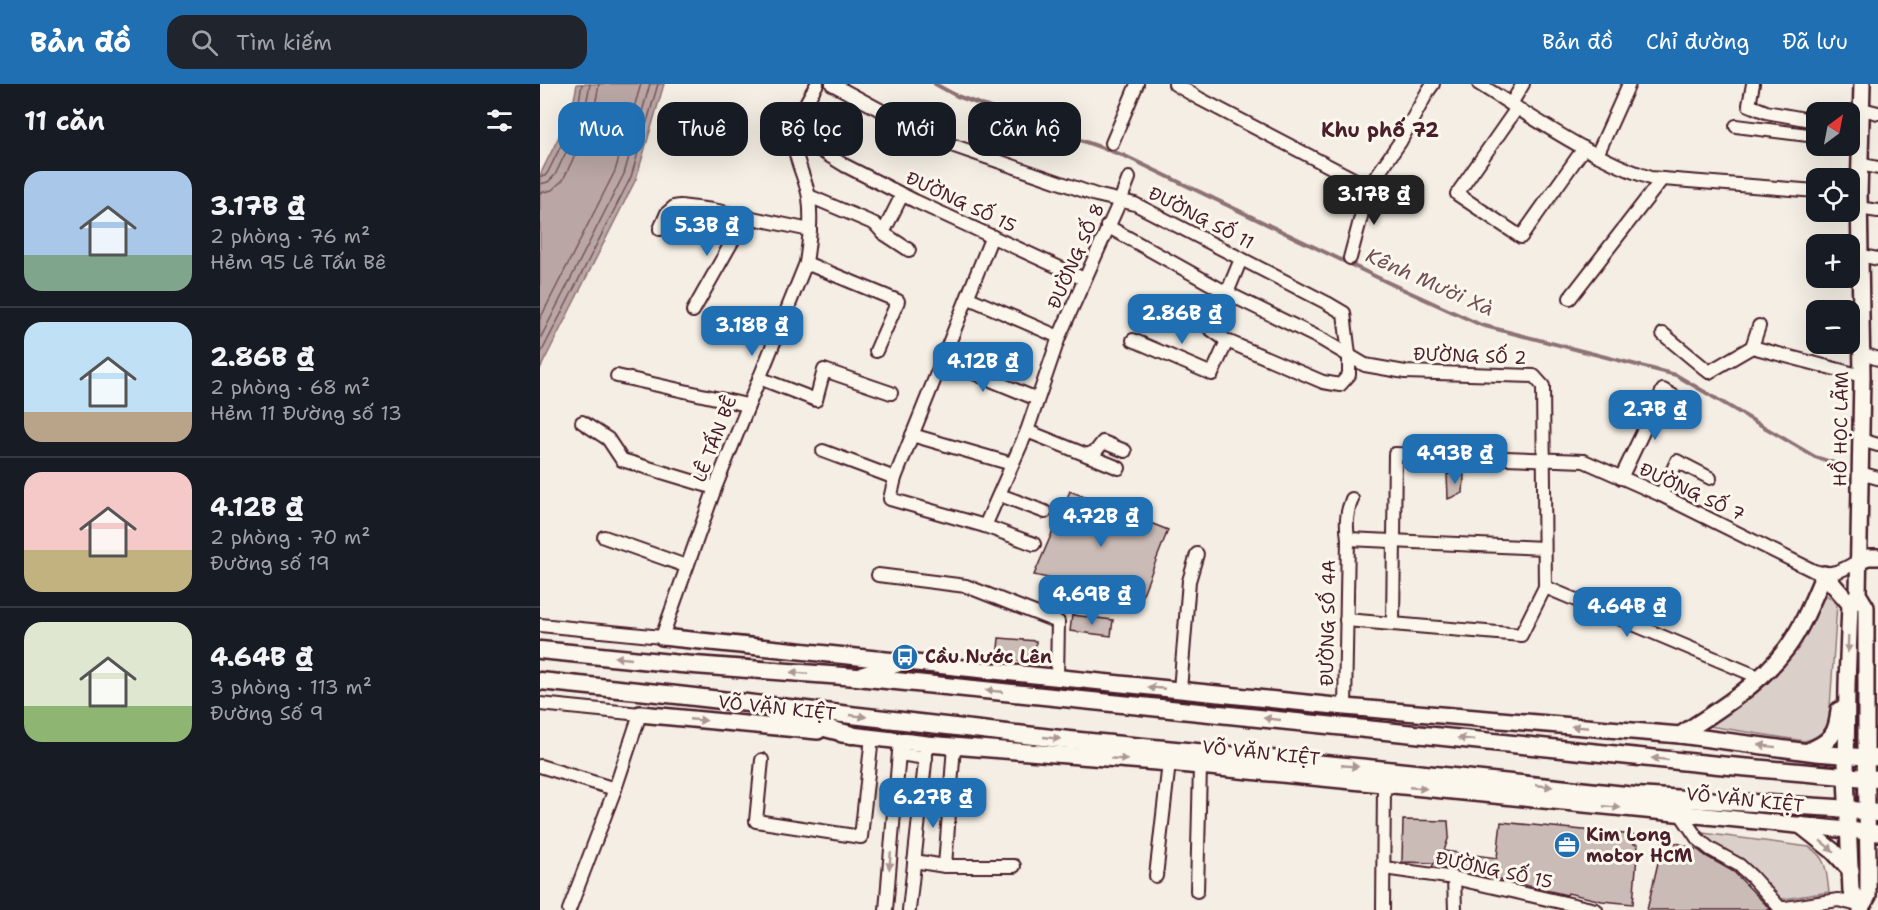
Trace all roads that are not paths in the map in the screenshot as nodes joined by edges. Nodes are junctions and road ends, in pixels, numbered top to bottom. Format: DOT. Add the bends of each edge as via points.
graph roads {
  1 [pos="817,84"];
  2 [pos="832,84"];
  3 [pos="1137,84"];
  4 [pos="1175,84"];
  5 [pos="1433,84"];
  6 [pos="1479,84"];
  7 [pos="1524,84"];
  8 [pos="1629,84"];
  9 [pos="1753,84"];
  10 [pos="1862,84"];
  11 [pos="807,102"];
  12 [pos="1514,106"];
  13 [pos="1862,109"];
  14 [pos="1878,113"];
  15 [pos="1860,116"];
  16 [pos="1806,119"];
  17 [pos="1736,126"];
  18 [pos="1806,135"];
  19 [pos="1112,143"];
  20 [pos="1584,148"];
  21 [pos="1597,155"];
  22 [pos="797,156"];
  23 [pos="829,156"];
  24 [pos="1859,156"];
  25 [pos="1860,164"];
  26 [pos="1860,168"];
  27 [pos="1878,168"];
  28 [pos="1129,178"];
  29 [pos="1662,179"];
  30 [pos="1370,187"];
  31 [pos="1806,190"];
  32 [pos="902,195"];
  33 [pos="809,196"];
  34 [pos="1860,200"];
  35 [pos="1120,201"];
  36 [pos="1878,211"];
  37 [pos="746,216"];
  38 [pos="1107,226"];
  39 [pos="660,229"];
  40 [pos="810,230"];
  41 [pos="883,233"];
  42 [pos="993,236"];
  43 [pos="909,250"];
  44 [pos="1860,255"];
  45 [pos="1350,258"];
  46 [pos="1241,259"];
  47 [pos="1878,259"];
  48 [pos="806,263"];
  49 [pos="1084,279"];
  50 [pos="1860,288"];
  51 [pos="1227,293"];
  52 [pos="969,297"];
  53 [pos="1570,298"];
  54 [pos="693,311"];
  55 [pos="1759,326"];
  56 [pos="1663,334"];
  57 [pos="1059,337"];
  58 [pos="1133,340"];
  59 [pos="1227,341"];
  60 [pos="1752,347"];
  61 [pos="876,351"];
  62 [pos="1862,353"];
  63 [pos="1349,355"];
  64 [pos="1878,359"];
  65 [pos="942,360"];
  66 [pos="617,376"];
  67 [pos="1862,376"];
  68 [pos="759,378"];
  69 [pos="891,393"];
  70 [pos="1037,399"];
  71 [pos="747,405"];
  72 [pos="1689,405"];
  73 [pos="582,422"];
  74 [pos="1027,431"];
  75 [pos="912,435"];
  76 [pos="1861,440"];
  77 [pos="1878,445"];
  78 [pos="823,451"];
  79 [pos="1125,451"];
  80 [pos="1087,455"];
  81 [pos="1544,459"];
  82 [pos="1012,464"];
  83 [pos="1119,468"];
  84 [pos="1860,473"];
  85 [pos="895,478"];
  86 [pos="1621,478"];
  87 [pos="1710,478"];
  88 [pos="1878,478"];
  89 [pos="715,488"];
  90 [pos="1000,495"];
  91 [pos="1661,495"];
  92 [pos="1352,499"];
  93 [pos="1045,512"];
  94 [pos="985,526"];
  95 [pos="604,537"];
  96 [pos="1348,539"];
  97 [pos="1395,542"];
  98 [pos="1034,544"];
  99 [pos="1544,548"];
  100 [pos="1197,554"];
  101 [pos="1878,557"];
  102 [pos="1858,561"];
  103 [pos="686,566"];
  104 [pos="1824,574"];
  105 [pos="878,575"];
  106 [pos="1545,587"];
  107 [pos="1854,599"];
  108 [pos="1346,620"];
  109 [pos="1393,623"];
  110 [pos="540,625"];
  111 [pos="662,637"];
  112 [pos="540,650"];
  113 [pos="902,662"];
  114 [pos="857,677"];
  115 [pos="1057,678"];
  116 [pos="1761,678"];
  117 [pos="540,681"];
  118 [pos="1847,684"];
  119 [pos="1180,690"];
  120 [pos="716,700"];
  121 [pos="540,704"];
  122 [pos="1345,707"];
  123 [pos="1866,707"];
  124 [pos="640,714"];
  125 [pos="1878,733"];
  126 [pos="852,735"];
  127 [pos="1680,735"];
  128 [pos="872,738"];
  129 [pos="954,746"];
  130 [pos="899,747"];
  131 [pos="926,751"];
  132 [pos="1809,752"];
  133 [pos="1846,756"];
  134 [pos="1872,758"];
  135 [pos="762,760"];
  136 [pos="1169,763"];
  137 [pos="540,766"];
  138 [pos="1200,767"];
  139 [pos="1846,776"];
  140 [pos="1872,778"];
  141 [pos="1384,785"];
  142 [pos="615,789"];
  143 [pos="1847,809"];
  144 [pos="1873,812"];
  145 [pos="1680,813"];
  146 [pos="1800,825"];
  147 [pos="1848,830"];
  148 [pos="1872,833"];
  149 [pos="914,861"];
  150 [pos="945,866"];
  151 [pos="1014,866"];
  152 [pos="1384,868"];
  153 [pos="1878,870"];
  154 [pos="1851,871"];
  155 [pos="1156,876"];
  156 [pos="1454,879"];
  157 [pos="1197,891"];
  158 [pos="1861,908"];
  159 [pos="569,910"];
  160 [pos="886,910"];
  161 [pos="909,910"];
  162 [pos="1383,910"];
  163 [pos="1455,910"];
  164 [pos="1596,910"];
  1 -- 11 [label="street, LÊ TẤN BÊ"];
  2 -- 35 [label="street, ĐƯỜNG SỐ 11" via="934,139"];
  3 -- 19 [label="street"];
  4 -- 30 [label="street"];
  5 -- 30 [label="street"];
  6 -- 12 [label="street"];
  7 -- 12 [label="street"];
  8 -- 21 [label="street"];
  9 -- 16 [label="street" via="1749,105"];
  10 -- 13 [label="main road, HỒ HỌC LÃM"];
  12 -- 20 [label="street"];
  12 -- 20 [label="street" via="1457,195 1521,237"];
  13 -- 14 [label="street"];
  13 -- 15 [label="main road, HỒ HỌC LÃM"];
  17 -- 18 [label="street"];
  20 -- 21 [label="street"];
  21 -- 29 [label="street" via="1628,170"];
  22 -- 33 [label="street, LÊ TẤN BÊ"];
  23 -- 32 [label="street, ĐƯỜNG SỐ 15"];
  24 -- 25 [label="main road, HỒ HỌC LÃM"];
  25 -- 26 [label="main road, HỒ HỌC LÃM"];
  25 -- 27 [label="street"];
  28 -- 35 [label="street, ĐƯỜNG SỐ 8"];
  29 -- 31 [label="street"];
  29 -- 53 [label="street"];
  30 -- 45 [label="street"];
  32 -- 41 [label="street"];
  32 -- 42 [label="street, ĐƯỜNG SỐ 15"];
  33 -- 40 [label="street, LÊ TẤN BÊ"];
  33 -- 41 [label="street" via="875,224"];
  34 -- 36 [label="street"];
  35 -- 38 [label="street, ĐƯỜNG SỐ 8"];
  35 -- 46 [label="street, ĐƯỜNG SỐ 11" via="1135,204"];
  37 -- 39 [label="street" via="674,207"];
  37 -- 40 [label="street"];
  37 -- 54 [label="street"];
  38 -- 49 [label="street, ĐƯỜNG SỐ 8"];
  38 -- 51 [label="street, ĐƯỜNG SỐ 2"];
  40 -- 48 [label="street, LÊ TẤN BÊ"];
  41 -- 43 [label="street"];
  42 -- 49 [label="street, ĐƯỜNG SỐ 15"];
  42 -- 52 [label="street"];
  44 -- 47 [label="street"];
  46 -- 51 [label="street"];
  46 -- 63 [label="street, ĐƯỜNG SỐ 11" via="1344,313"];
  48 -- 61 [label="street" via="898,301"];
  48 -- 68 [label="street, LÊ TẤN BÊ"];
  49 -- 57 [label="street, ĐƯỜNG SỐ 8"];
  50 -- 62 [label="main road, HỒ HỌC LÃM"];
  51 -- 59 [label="street" via="1209,328"];
  51 -- 63 [label="street, ĐƯỜNG SỐ 2"];
  52 -- 57 [label="street"];
  52 -- 65 [label="street"];
  55 -- 60 [label="street"];
  56 -- 60 [label="street" via="1709,372"];
  57 -- 70 [label="street, ĐƯỜNG SỐ 8"];
  58 -- 59 [label="street" via="1212,374"];
  59 -- 63 [label="street" via="1323,382 1340,385 1348,375"];
  60 -- 67 [label="street"];
  62 -- 64 [label="street"];
  62 -- 67 [label="main road, HỒ HỌC LÃM"];
  63 -- 81 [label="street, ĐƯỜNG SỐ 2" via="1365,365 1405,372 1534,376 1543,386"];
  65 -- 70 [label="street"];
  65 -- 75 [label="street"];
  66 -- 71 [label="street"];
  67 -- 76 [label="main road, HỒ HỌC LÃM"];
  68 -- 69 [label="street" via="816,400 824,370"];
  68 -- 71 [label="street, LÊ TẤN BÊ"];
  70 -- 74 [label="street, ĐƯỜNG SỐ 8"];
  71 -- 89 [label="street, LÊ TẤN BÊ"];
  72 -- 86 [label="street" via="1663,390"];
  73 -- 89 [label="street" via="608,439 622,460"];
  74 -- 80 [label="street"];
  74 -- 82 [label="street, ĐƯỜNG SỐ 8"];
  75 -- 82 [label="street"];
  75 -- 85 [label="street"];
  76 -- 77 [label="street"];
  76 -- 84 [label="main road, HỒ HỌC LÃM"];
  78 -- 85 [label="street"];
  79 -- 80 [label="street" via="1103,442 1096,452"];
  80 -- 83 [label="street"];
  81 -- 86 [label="street, ĐƯỜNG SỐ 7" via="1584,461"];
  81 -- 97 [label="street, ĐƯỜNG SỐ 7" via="1395,454"];
  81 -- 99 [label="street, ĐƯỜNG SỐ 2"];
  82 -- 90 [label="street, ĐƯỜNG SỐ 8"];
  84 -- 88 [label="street"];
  84 -- 102 [label="main road, HỒ HỌC LÃM"];
  85 -- 94 [label="street" via="891,499"];
  86 -- 91 [label="street, ĐƯỜNG SỐ 7"];
  87 -- 91 [label="street" via="1677,461"];
  89 -- 103 [label="street, LÊ TẤN BÊ"];
  90 -- 93 [label="street"];
  90 -- 94 [label="street, ĐƯỜNG SỐ 8"];
  91 -- 104 [label="street, ĐƯỜNG SỐ 7"];
  92 -- 96 [label="street, ĐƯỜNG SỐ 4A" via="1347,510"];
  94 -- 98 [label="street"];
  95 -- 103 [label="street"];
  96 -- 97 [label="street"];
  96 -- 108 [label="street, ĐƯỜNG SỐ 4A"];
  97 -- 99 [label="street"];
  97 -- 109 [label="street"];
  99 -- 106 [label="street, ĐƯỜNG SỐ 2"];
  100 -- 119 [label="street" via="1189,581"];
  101 -- 102 [label="main road"];
  102 -- 104 [label="street" via="1843,570"];
  102 -- 107 [label="main road, HỒ HỌC LÃM"];
  103 -- 111 [label="street, LÊ TẤN BÊ"];
  104 -- 107 [label="main road"];
  104 -- 116 [label="main road" via="1787,647"];
  105 -- 115 [label="street" via="966,586 1058,622"];
  106 -- 109 [label="street, ĐƯỜNG SỐ 2" via="1521,635"];
  106 -- 116 [label="street"];
  107 -- 118 [label="main road, HỒ HỌC LÃM, one-way"];
  107 -- 123 [label="main road, HỒ HỌC LÃM" via="1866,607"];
  108 -- 109 [label="street"];
  108 -- 122 [label="street, ĐƯỜNG SỐ 4A"];
  110 -- 111 [label="street"];
  111 -- 113 [label="main road"];
  114 -- 112 [label="highway, VÕ VĂN KIỆT, one-way"];
  113 -- 114 [label="highway"];
  113 -- 115 [label="main road"];
  139 -- 114 [label="highway, VÕ VĂN KIỆT, one-way"];
  119 -- 115 [label="main road, one-way"];
  116 -- 127 [label="main road"];
  117 -- 120 [label="highway, VÕ VĂN KIỆT"];
  118 -- 132 [label="main road" via="1841,696 1838,726 1822,746"];
  118 -- 133 [label="main road, HỒ HỌC LÃM"];
  119 -- 122 [label="main road"];
  120 -- 126 [label="highway"];
  120 -- 143 [label="highway, VÕ VĂN KIỆT, one-way" via="1069,740 1635,796"];
  121 -- 124 [label="street"];
  127 -- 122 [label="main road, one-way"];
  123 -- 125 [label="main road"];
  123 -- 134 [label="main road, HỒ HỌC LÃM"];
  124 -- 126 [label="main road, VÕ VĂN KIỆT, one-way"];
  124 -- 142 [label="street"];
  126 -- 128 [label="main road, VÕ VĂN KIỆT"];
  132 -- 127 [label="main road, one-way"];
  128 -- 130 [label="main road, VÕ VĂN KIỆT"];
  128 -- 135 [label="street" via="861,837 756,821"];
  129 -- 131 [label="main road, VÕ VĂN KIỆT"];
  129 -- 136 [label="main road, VÕ VĂN KIỆT, one-way"];
  129 -- 150 [label="street"];
  130 -- 131 [label="main road, VÕ VĂN KIỆT"];
  130 -- 160 [label="street, one-way"];
  131 -- 149 [label="street"];
  132 -- 133 [label="main road"];
  133 -- 134 [label="main road"];
  133 -- 139 [label="main road, HỒ HỌC LÃM"];
  134 -- 140 [label="main road, HỒ HỌC LÃM"];
  136 -- 138 [label="main road, VÕ VĂN KIỆT"];
  136 -- 155 [label="street"];
  137 -- 142 [label="street"];
  138 -- 141 [label="main road, VÕ VĂN KIỆT"];
  138 -- 157 [label="street"];
  139 -- 140 [label="highway, VÕ VĂN KIỆT"];
  139 -- 143 [label="main road, HỒ HỌC LÃM"];
  140 -- 144 [label="main road, HỒ HỌC LÃM"];
  141 -- 145 [label="main road, VÕ VĂN KIỆT, one-way"];
  141 -- 152 [label="street"];
  142 -- 159 [label="street"];
  143 -- 144 [label="highway, VÕ VĂN KIỆT"];
  143 -- 147 [label="main road, HỒ HỌC LÃM"];
  144 -- 148 [label="main road, HỒ HỌC LÃM"];
  145 -- 146 [label="main road, VÕ VĂN KIỆT"];
  145 -- 158 [label="street" via="1697,838 1739,865 1779,908 1838,900"];
  146 -- 147 [label="main road, VÕ VĂN KIỆT"];
  146 -- 154 [label="main road, one-way"];
  147 -- 148 [label="main road, VÕ VĂN KIỆT"];
  147 -- 154 [label="main road, HỒ HỌC LÃM"];
  148 -- 158 [label="main road, HỒ HỌC LÃM" via="1868,896"];
  149 -- 150 [label="street"];
  149 -- 161 [label="street"];
  150 -- 151 [label="street"];
  152 -- 156 [label="street, ĐƯỜNG SỐ 15"];
  152 -- 162 [label="street"];
  153 -- 158 [label="main road" via="1875,898"];
  154 -- 158 [label="main road, HỒ HỌC LÃM" via="1851,891"];
  156 -- 163 [label="street"];
  156 -- 164 [label="street, ĐƯỜNG SỐ 15"];
}
